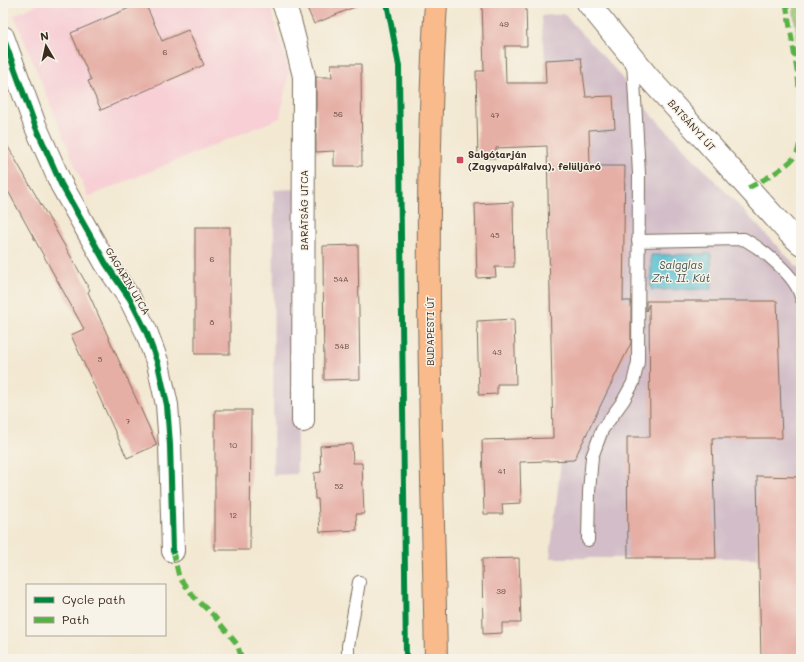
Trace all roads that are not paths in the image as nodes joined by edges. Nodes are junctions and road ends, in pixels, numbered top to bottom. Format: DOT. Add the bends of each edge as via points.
graph roads {
  1 [pos="283,3"];
  2 [pos="436,3"];
  3 [pos="588,3"];
  4 [pos="3,37"];
  5 [pos="633,58"];
  6 [pos="638,241"];
  7 [pos="801,244"];
  8 [pos="801,298"];
  9 [pos="303,421"];
  10 [pos="588,540"];
  11 [pos="172,551"];
  12 [pos="358,582"];
  13 [pos="348,659"];
  14 [pos="436,659"];
  1 -- 9 [label="street, BARÁTSÁG UTCA" via="304,76"];
  2 -- 14 [label="main road, BUDAPESTI ÚT" via="432,69 430,353"];
  3 -- 5 [label="street, BATSÁNYI ÚT"];
  4 -- 11 [label="street, GAGARIN UTCA" via="35,125 61,184 106,264 130,299 146,331 158,364 170,444"];
  5 -- 6 [label="lane" via="639,174"];
  5 -- 7 [label="street, BATSÁNYI ÚT"];
  6 -- 8 [label="lane" via="744,239 757,246 775,262 797,285"];
  6 -- 10 [label="lane" via="638,362 633,383 602,430 592,457"];
  12 -- 13 [label="lane"];
}
